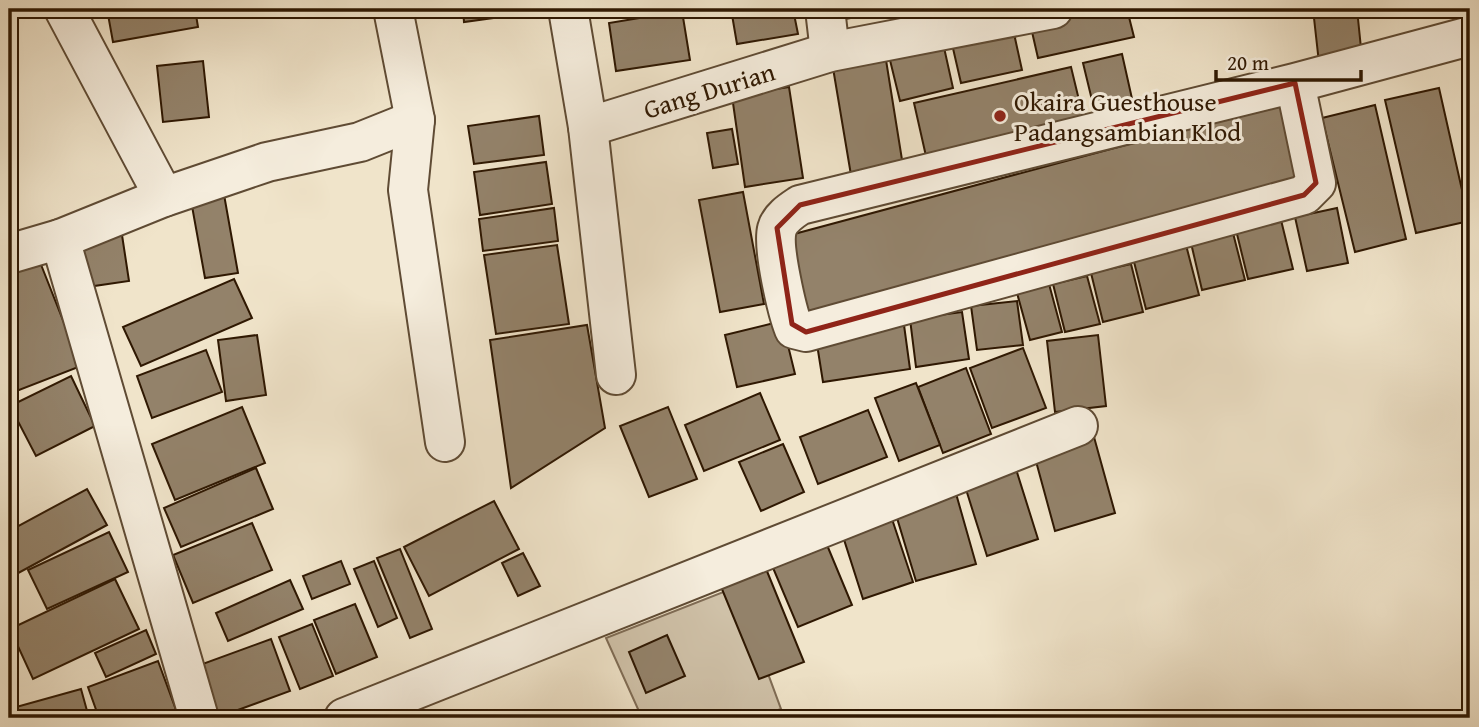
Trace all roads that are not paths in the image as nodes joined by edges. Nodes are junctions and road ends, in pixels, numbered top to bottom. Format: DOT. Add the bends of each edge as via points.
graph roads {
  1 [pos="64,9"];
  2 [pos="393,9"];
  3 [pos="568,9"];
  4 [pos="825,9"];
  5 [pos="1053,9"];
  6 [pos="1470,36"];
  7 [pos="830,52"];
  8 [pos="1295,83"];
  9 [pos="415,120"];
  10 [pos="587,127"];
  11 [pos="164,197"];
  12 [pos="60,239"];
  13 [pos="9,254"];
  14 [pos="616,375"];
  15 [pos="1078,426"];
  16 [pos="445,442"];
  17 [pos="199,718"];
  18 [pos="344,718"];
  1 -- 11 [label="street"];
  2 -- 9 [label="street"];
  3 -- 10 [label="street"];
  4 -- 7 [label="street"];
  5 -- 7 [label="street, Gang Durian"];
  6 -- 8 [label="street"];
  7 -- 10 [label="street, Gang Durian"];
  8 -- 8 [label="street" via="800,205 777,228 776,244 794,329 806,332 1304,195 1316,183"];
  9 -- 11 [label="street" via="360,142 267,162"];
  9 -- 16 [label="street" via="408,190"];
  10 -- 14 [label="street"];
  11 -- 12 [label="street"];
  12 -- 13 [label="street"];
  12 -- 17 [label="street"];
  15 -- 18 [label="street"];
}
